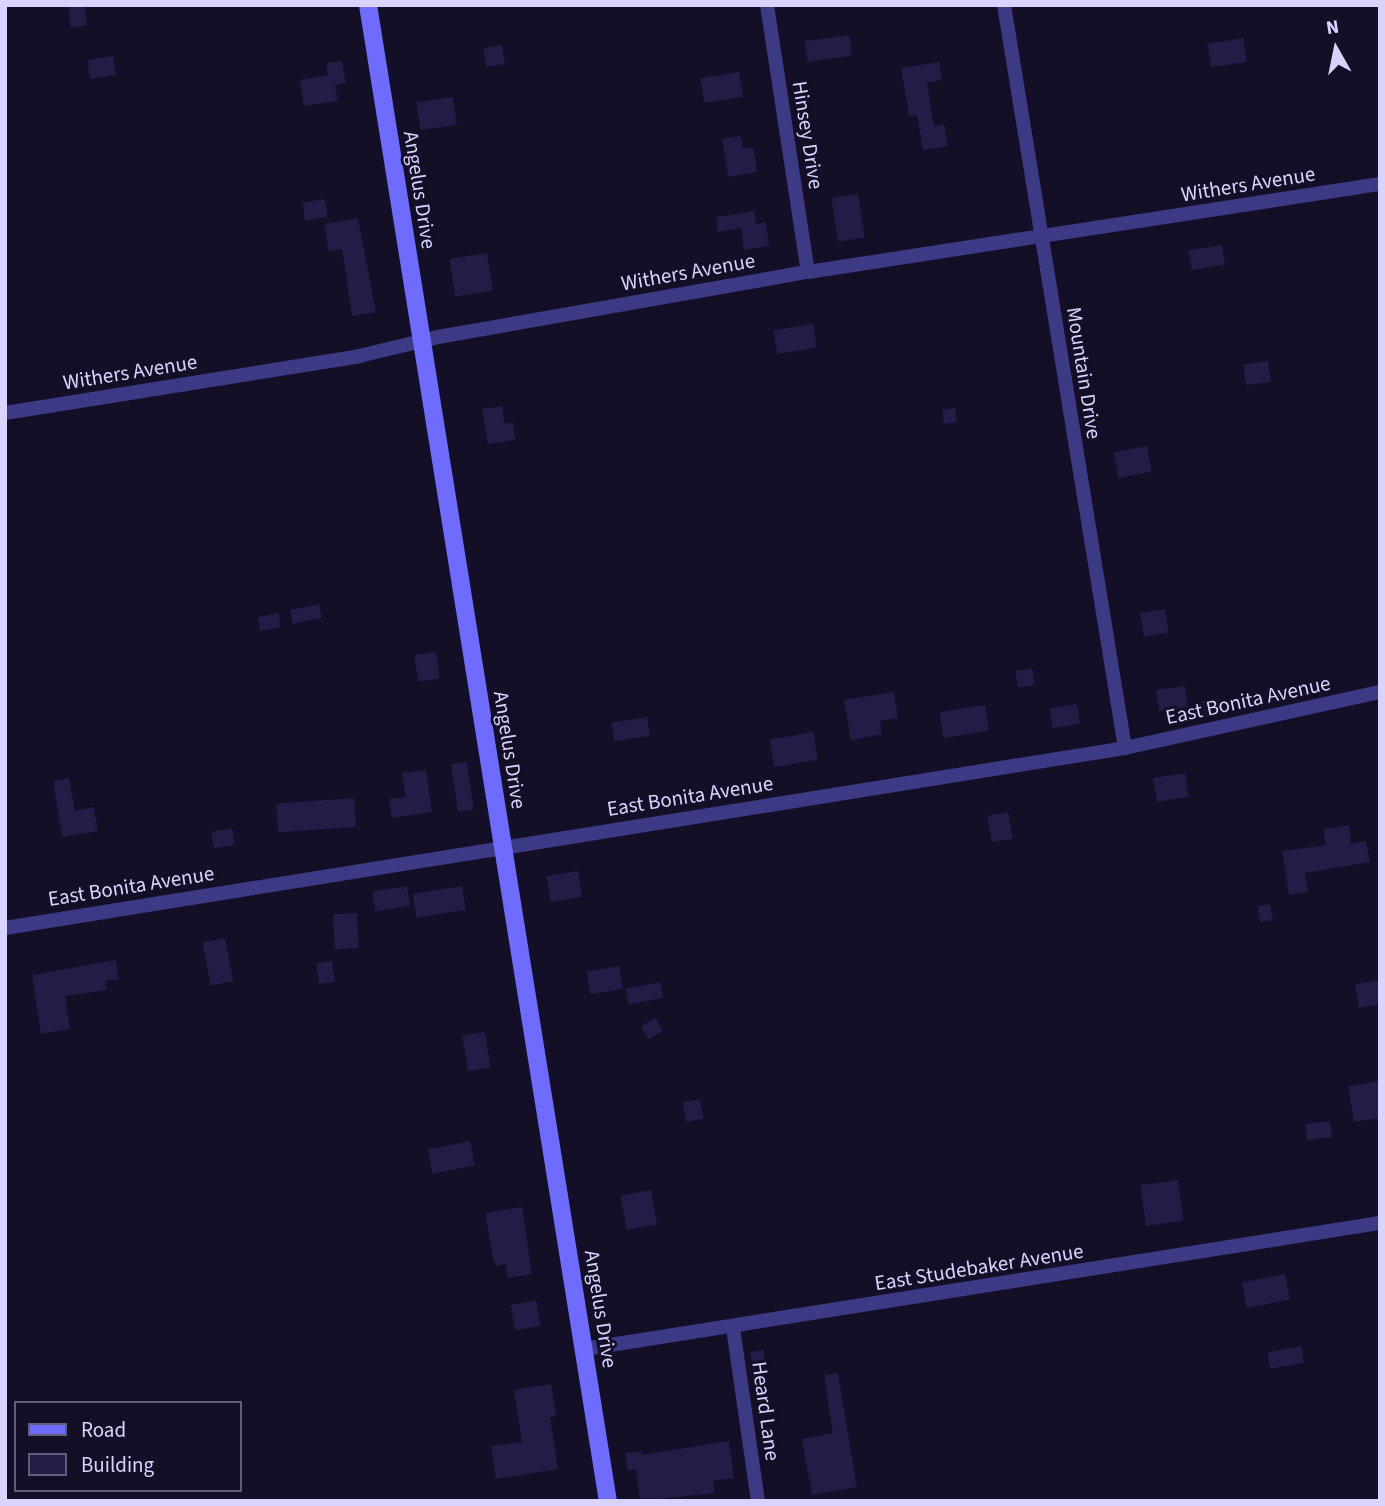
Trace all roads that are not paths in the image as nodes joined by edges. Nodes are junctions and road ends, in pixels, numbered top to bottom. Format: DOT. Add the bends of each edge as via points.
graph roads {
  1 [pos="368,5"];
  2 [pos="767,5"];
  3 [pos="1004,5"];
  4 [pos="1380,184"];
  5 [pos="1041,237"];
  6 [pos="808,272"];
  7 [pos="421,341"];
  8 [pos="5,413"];
  9 [pos="1380,692"];
  10 [pos="1125,748"];
  11 [pos="502,846"];
  12 [pos="5,928"];
  13 [pos="1380,1223"];
  14 [pos="733,1328"];
  15 [pos="585,1349"];
  16 [pos="608,1501"];
  17 [pos="758,1501"];
  1 -- 7 [label="street, Angelus Drive"];
  2 -- 6 [label="street, Hinsey Drive"];
  3 -- 5 [label="street, Mountain Drive"];
  4 -- 5 [label="street, Withers Avenue"];
  5 -- 6 [label="street, Withers Avenue"];
  5 -- 10 [label="street, Mountain Drive"];
  6 -- 7 [label="street, Withers Avenue"];
  7 -- 8 [label="street, Withers Avenue" via="359,356"];
  7 -- 11 [label="street, Angelus Drive"];
  9 -- 10 [label="street, East Bonita Avenue"];
  10 -- 11 [label="street, East Bonita Avenue"];
  11 -- 12 [label="street, East Bonita Avenue"];
  11 -- 15 [label="street, Angelus Drive"];
  13 -- 14 [label="street, East Studebaker Avenue"];
  14 -- 15 [label="street, East Studebaker Avenue"];
  14 -- 17 [label="street, Heard Lane"];
  15 -- 16 [label="street, Angelus Drive"];
}
